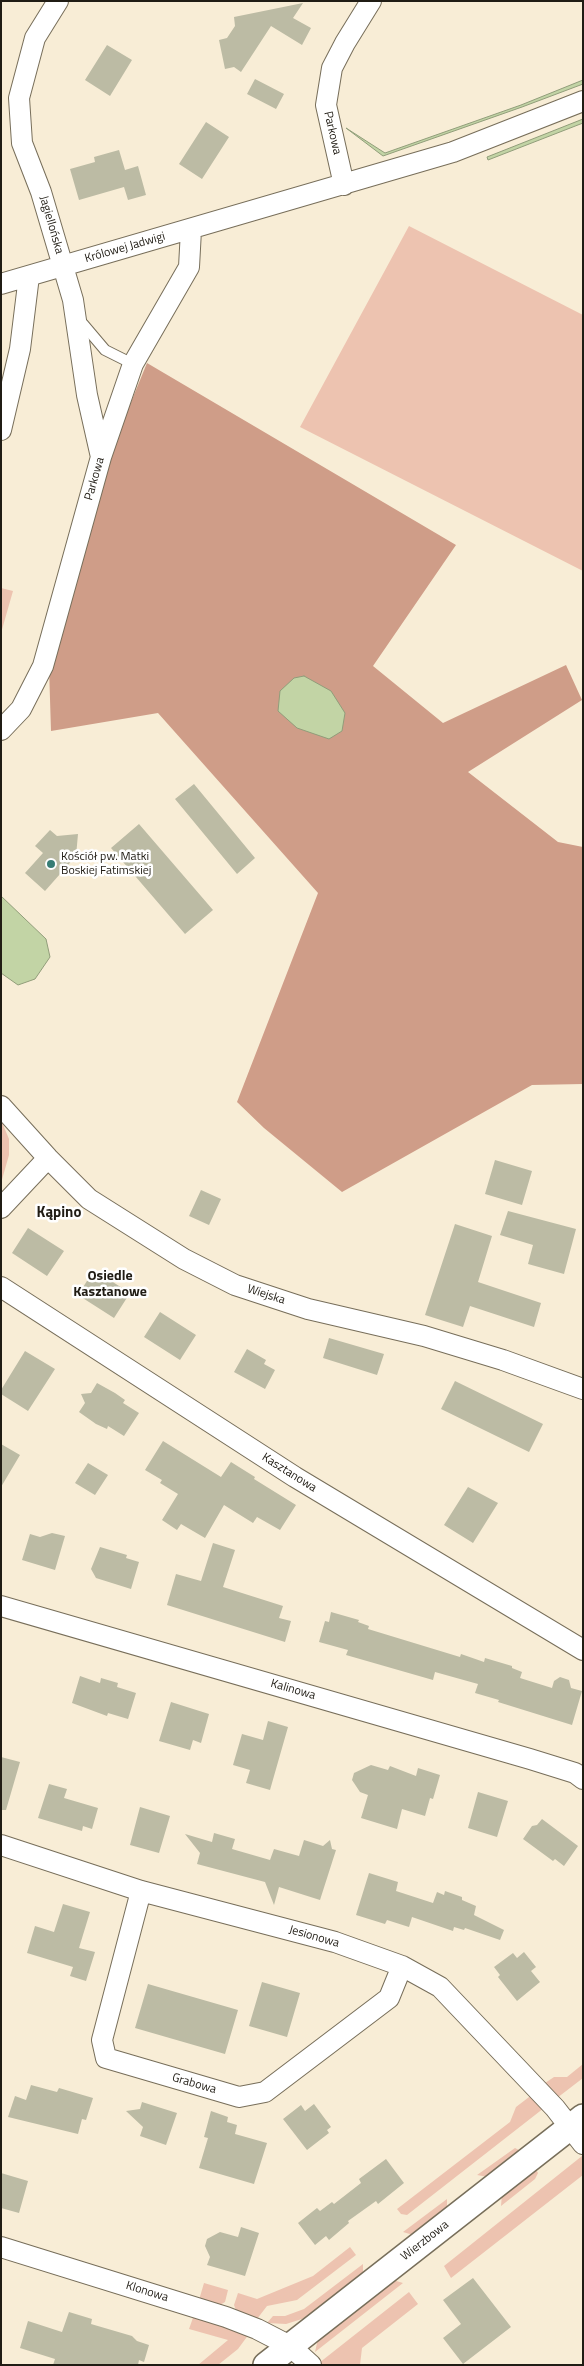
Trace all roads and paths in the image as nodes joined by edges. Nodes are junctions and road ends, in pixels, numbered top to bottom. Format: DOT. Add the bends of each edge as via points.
graph roads {
  1 [pos="58,1"];
  2 [pos="371,1"];
  3 [pos="583,101"];
  4 [pos="344,185"];
  5 [pos="191,230"];
  6 [pos="63,266"];
  7 [pos="29,276"];
  8 [pos="1,284"];
  9 [pos="78,324"];
  10 [pos="133,364"];
  11 [pos="1,430"];
  12 [pos="101,457"];
  13 [pos="1,730"];
  14 [pos="1,1106"];
  15 [pos="48,1158"];
  16 [pos="1,1208"];
  17 [pos="1,1287"];
  18 [pos="583,1389"];
  19 [pos="1,1606"];
  20 [pos="583,1650"];
  21 [pos="583,1779"];
  22 [pos="1,1845"];
  23 [pos="141,1891"];
  24 [pos="402,1966"];
  25 [pos="578,2130"];
  26 [pos="1,2247"];
  27 [pos="290,2346"];
  28 [pos="266,2365"];
  29 [pos="311,2365"];
  1 -- 6 [label="street, Jagiellońska" via="34,38 19,98 22,142"];
  2 -- 4 [label="street, Parkowa" via="332,68 326,105"];
  3 -- 4 [label="street, Królowej Jadwigi" via="453,152"];
  4 -- 5 [label="street, Królowej Jadwigi"];
  5 -- 6 [label="street, Królowej Jadwigi"];
  5 -- 10 [label="street, Parkowa" via="189,267"];
  6 -- 7 [label="street, Królowej Jadwigi"];
  6 -- 9 [label="street, Jagiellońska"];
  7 -- 8 [label="street, Królowej Jadwigi"];
  7 -- 11 [label="street" via="20,349"];
  9 -- 10 [label="lane" via="83,324 105,350"];
  9 -- 12 [label="street, Jagiellońska" via="87,395"];
  10 -- 12 [label="street, Parkowa"];
  12 -- 13 [label="street, Parkowa" via="43,666 21,709"];
  14 -- 15 [label="street, Wiejska"];
  15 -- 16 [label="street"];
  15 -- 18 [label="street, Wiejska" via="90,1199 184,1259 235,1285 308,1309 424,1336 504,1360"];
  17 -- 20 [label="street, Kasztanowa" via="294,1477"];
  19 -- 21 [label="street, Kalinowa" via="530,1759 575,1773"];
  22 -- 23 [label="street, Jesionowa"];
  23 -- 24 [label="street, Jesionowa" via="335,1942"];
  23 -- 24 [label="street, Grabowa" via="102,2040 106,2058 239,2098 265,2092 389,1998"];
  24 -- 25 [label="street, Jesionowa" via="440,1987"];
  25 -- 27 [label="street, Wierzbowa"];
  26 -- 27 [label="street, Klonowa" via="226,2317"];
  27 -- 28 [label="street, Wierzbowa"];
  27 -- 29 [label="street, Klonowa"];
}
